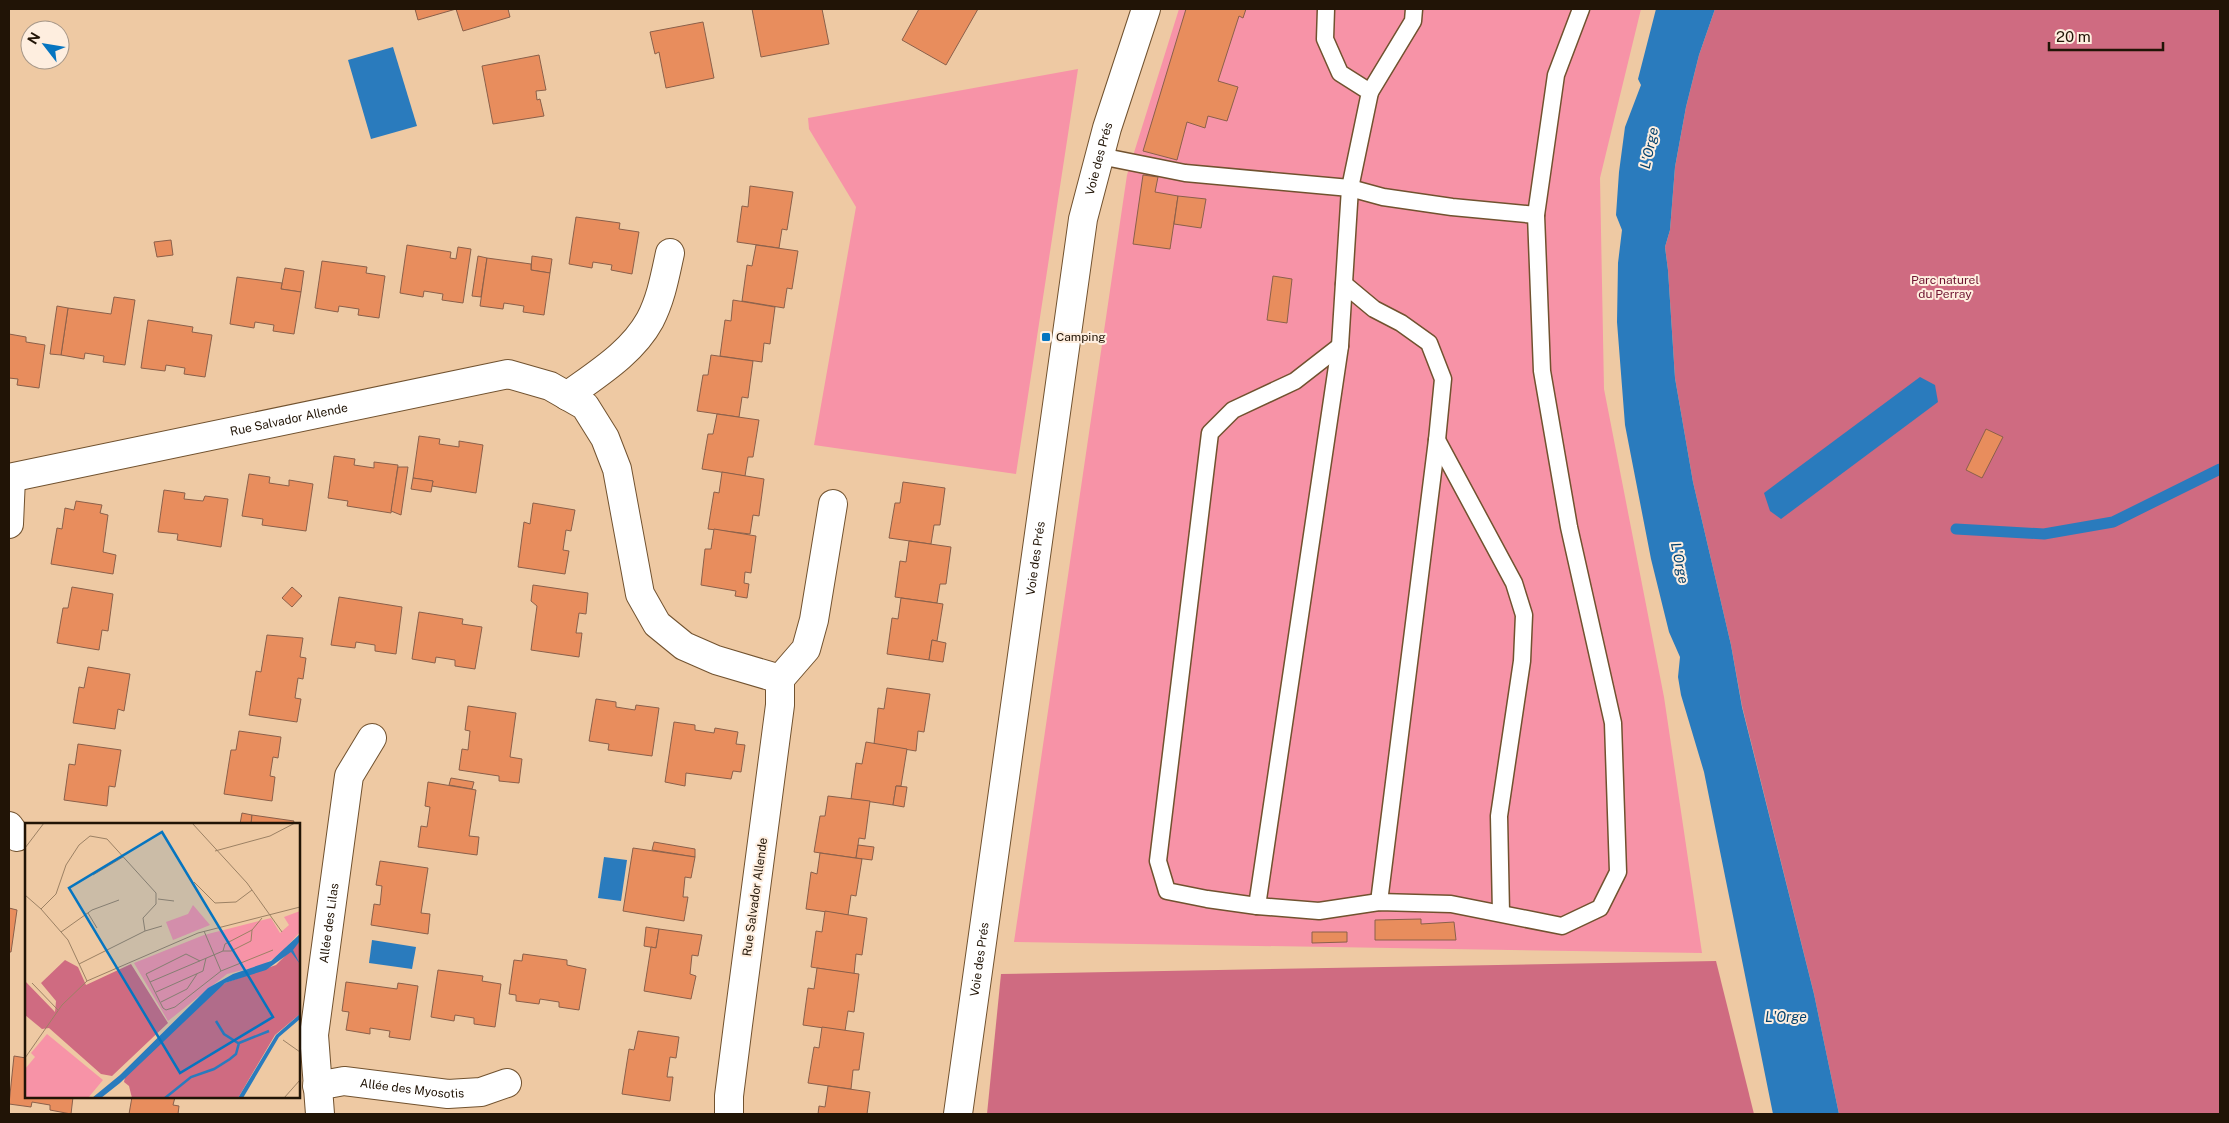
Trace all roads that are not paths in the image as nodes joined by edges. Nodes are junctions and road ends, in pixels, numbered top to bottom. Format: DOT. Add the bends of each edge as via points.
graph roads {
  1 [pos="1146,9"];
  2 [pos="1326,9"];
  3 [pos="1414,9"];
  4 [pos="1581,9"];
  5 [pos="1370,92"];
  6 [pos="1100,156"];
  7 [pos="1350,188"];
  8 [pos="1536,215"];
  9 [pos="670,253"];
  10 [pos="1344,284"];
  11 [pos="1340,346"];
  12 [pos="567,396"];
  13 [pos="1437,440"];
  14 [pos="10,478"];
  15 [pos="833,504"];
  16 [pos="9,524"];
  17 [pos="780,679"];
  18 [pos="372,738"];
  19 [pos="1379,902"];
  20 [pos="1256,906"];
  21 [pos="1501,913"];
  22 [pos="507,1083"];
  23 [pos="317,1086"];
  24 [pos="320,1114"];
  25 [pos="729,1114"];
  26 [pos="958,1114"];
  1 -- 6 [label="street, Voie des Prés"];
  2 -- 5 [label="lane" via="1325,39 1340,73"];
  3 -- 5 [label="lane" via="1413,21"];
  4 -- 8 [label="lane" via="1556,75"];
  5 -- 7 [label="lane"];
  6 -- 7 [label="lane" via="1185,173"];
  6 -- 26 [label="street, Voie des Prés" via="1083,219"];
  7 -- 8 [label="lane" via="1452,207"];
  7 -- 10 [label="lane"];
  8 -- 21 [label="lane" via="1542,371 1569,527 1613,723 1618,872 1600,908 1562,926"];
  9 -- 12 [label="street" via="662,292 643,333 612,363"];
  10 -- 11 [label="lane"];
  10 -- 13 [label="lane" via="1374,309 1429,342 1443,379"];
  11 -- 20 [label="lane"];
  11 -- 20 [label="lane" via="1295,381 1233,410 1210,433 1158,861 1167,891"];
  12 -- 14 [label="street, Rue Salvador Allende" via="550,386 508,374"];
  12 -- 17 [label="street, Rue Salvador Allende" via="585,406 605,438 617,469 640,594 657,624 684,646 716,660"];
  13 -- 19 [label="lane"];
  13 -- 21 [label="lane" via="1514,583 1524,615 1522,661 1500,816"];
  14 -- 16 [label="street"];
  15 -- 17 [label="street" via="814,620 806,649"];
  17 -- 25 [label="street, Rue Salvador Allende" via="780,705"];
  18 -- 23 [label="street, Allée des Lilas" via="349,776 314,1035"];
  19 -- 20 [label="lane" via="1319,911"];
  19 -- 21 [label="lane" via="1451,904"];
  22 -- 23 [label="street, Allée des Myosotis" via="481,1092 448,1094 344,1081"];
  23 -- 24 [label="street, Allée des Lilas"];
}
